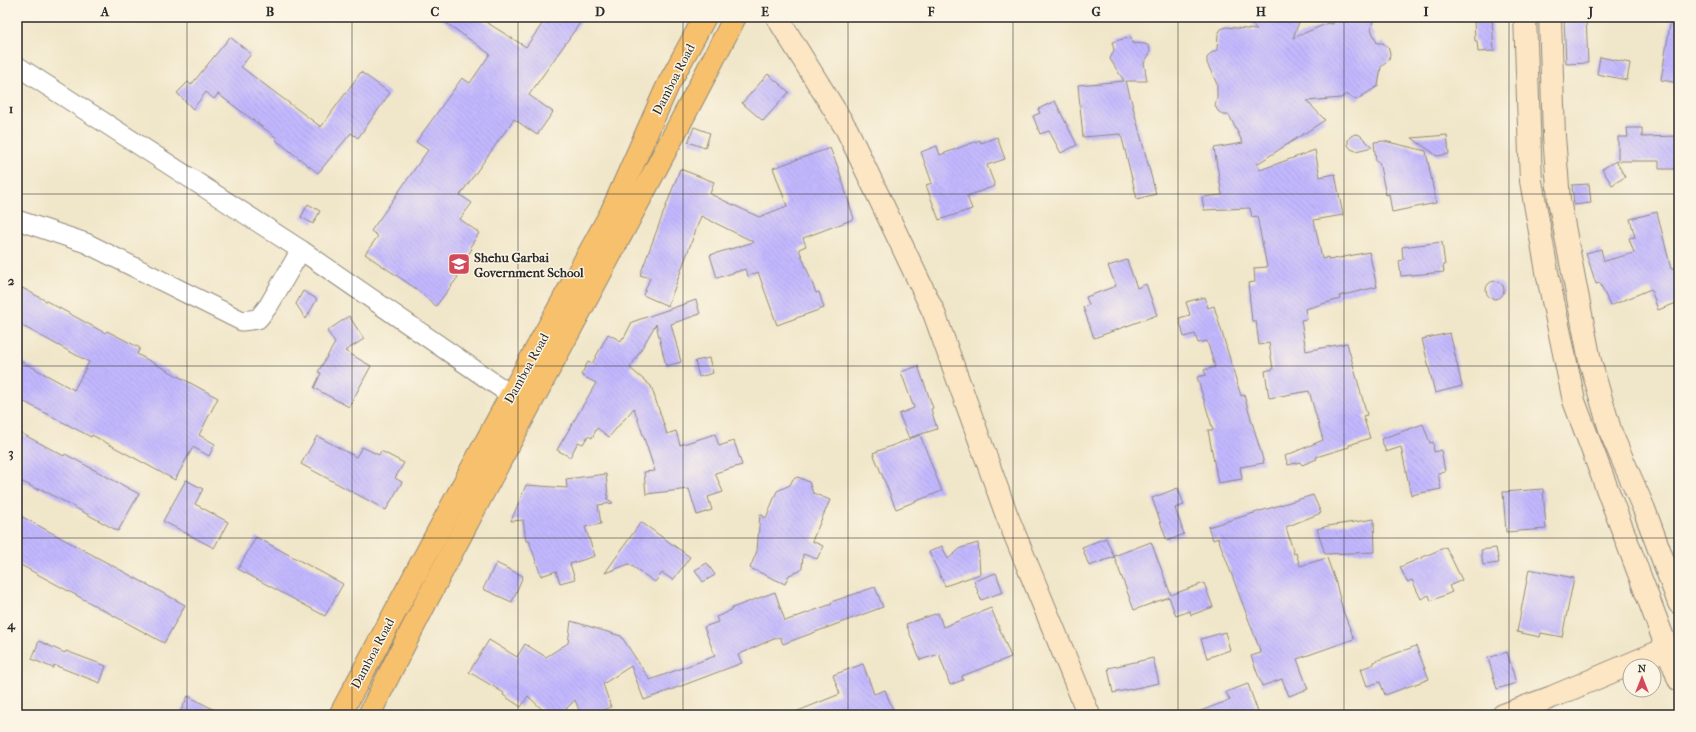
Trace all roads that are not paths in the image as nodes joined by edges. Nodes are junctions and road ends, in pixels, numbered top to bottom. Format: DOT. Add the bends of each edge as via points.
graph roads {
  1 [pos="705,17"];
  2 [pos="735,17"];
  3 [pos="777,17"];
  4 [pos="1525,17"];
  5 [pos="1550,17"];
  6 [pos="17,66"];
  7 [pos="17,220"];
  8 [pos="301,250"];
  9 [pos="511,395"];
  10 [pos="531,404"];
  11 [pos="1679,603"];
  12 [pos="1668,648"];
  13 [pos="1679,680"];
  14 [pos="340,715"];
  15 [pos="369,715"];
  16 [pos="1089,715"];
  17 [pos="1503,715"];
  1 -- 9 [label="main road, Damboa Road" via="668,85 611,213"];
  2 -- 10 [label="main road, Damboa Road"];
  3 -- 16 [label="main road" via="847,130 934,313 1007,516"];
  4 -- 12 [label="main road" via="1531,181 1574,401"];
  5 -- 11 [label="main road" via="1559,200 1590,361 1612,433"];
  6 -- 8 [label="street"];
  7 -- 8 [label="street" via="86,243 242,321 258,319"];
  8 -- 9 [label="street"];
  9 -- 10 [label="street"];
  9 -- 14 [label="main road, Damboa Road"];
  10 -- 15 [label="main road, Damboa Road"];
  12 -- 13 [label="main road"];
  12 -- 17 [label="main road"];
}
